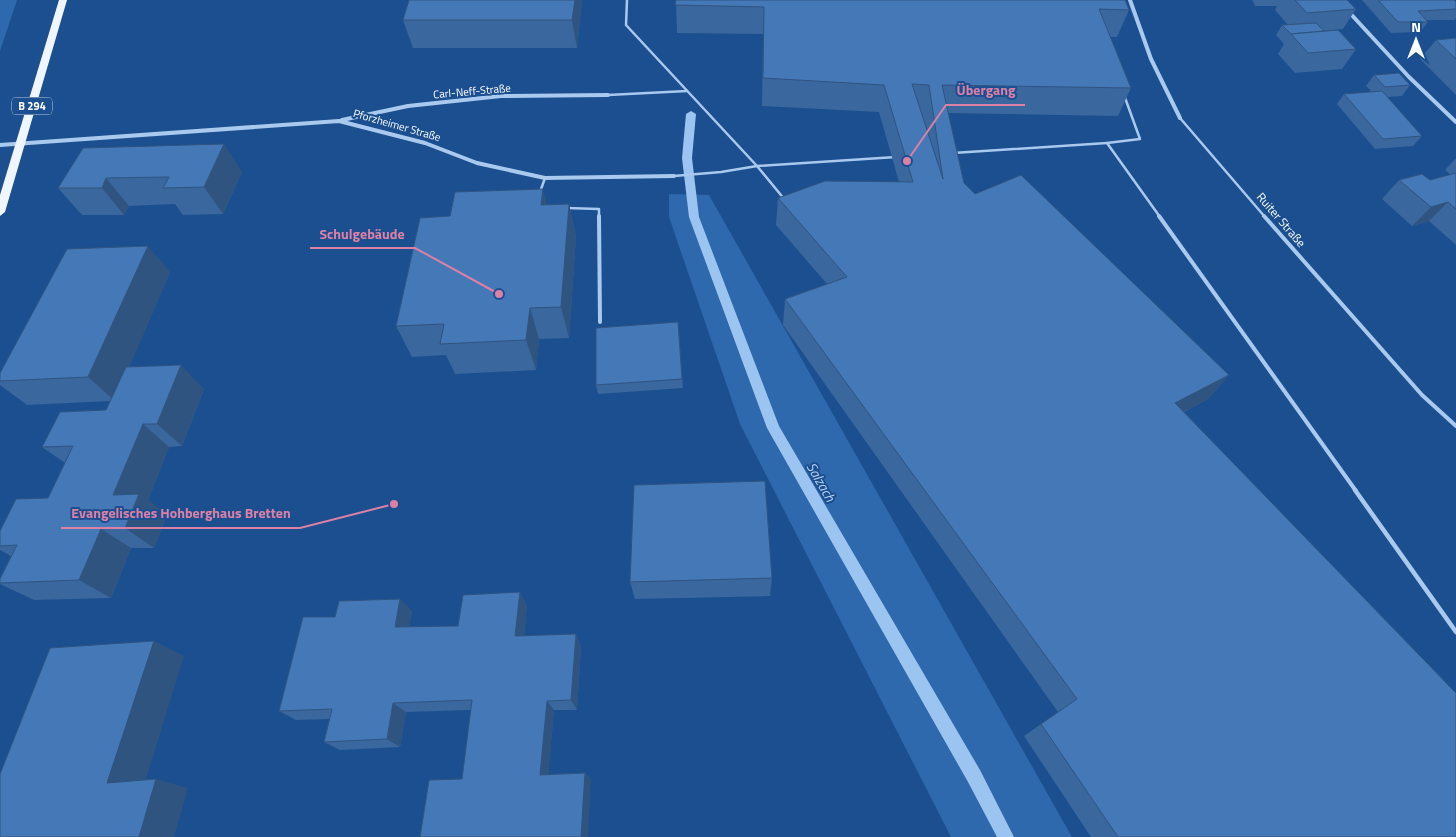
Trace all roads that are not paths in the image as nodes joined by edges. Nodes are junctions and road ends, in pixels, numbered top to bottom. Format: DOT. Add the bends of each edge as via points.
graph roads {
  1 [pos="63,0"];
  2 [pos="627,0"];
  3 [pos="1130,0"];
  4 [pos="1344,7"];
  5 [pos="687,91"];
  6 [pos="1123,93"];
  7 [pos="608,95"];
  8 [pos="1180,118"];
  9 [pos="339,121"];
  10 [pos="1456,122"];
  11 [pos="22,143"];
  12 [pos="1107,143"];
  13 [pos="0,145"];
  14 [pos="952,153"];
  15 [pos="903,156"];
  16 [pos="757,166"];
  17 [pos="674,176"];
  18 [pos="545,178"];
  19 [pos="539,195"];
  20 [pos="787,202"];
  21 [pos="564,208"];
  22 [pos="0,212"];
  23 [pos="600,322"];
  24 [pos="1456,426"];
  25 [pos="1456,632"];
  1 -- 11 [label="main road, B 294"];
  2 -- 5 [label="lane" via="626,25"];
  3 -- 8 [label="street, Ruiter Straße" via="1151,59"];
  4 -- 10 [label="street"];
  5 -- 7 [label="lane"];
  5 -- 16 [label="lane"];
  6 -- 12 [label="lane" via="1140,139"];
  7 -- 9 [label="street, Carl-Neff-Straße" via="501,96 408,106"];
  8 -- 24 [label="lane, Ruiter Straße" via="1422,395"];
  9 -- 11 [label="street, Pforzheimer Straße"];
  9 -- 18 [label="street, Pforzheimer Straße" via="425,143 477,163"];
  11 -- 13 [label="street, Pforzheimer Straße"];
  11 -- 22 [label="main road, B 294"];
  12 -- 14 [label="lane"];
  12 -- 25 [label="lane"];
  15 -- 16 [label="lane"];
  16 -- 17 [label="lane"];
  16 -- 20 [label="lane"];
  17 -- 18 [label="street, Pforzheimer Straße"];
  18 -- 19 [label="lane"];
  21 -- 23 [label="lane" via="598,209"];
}
